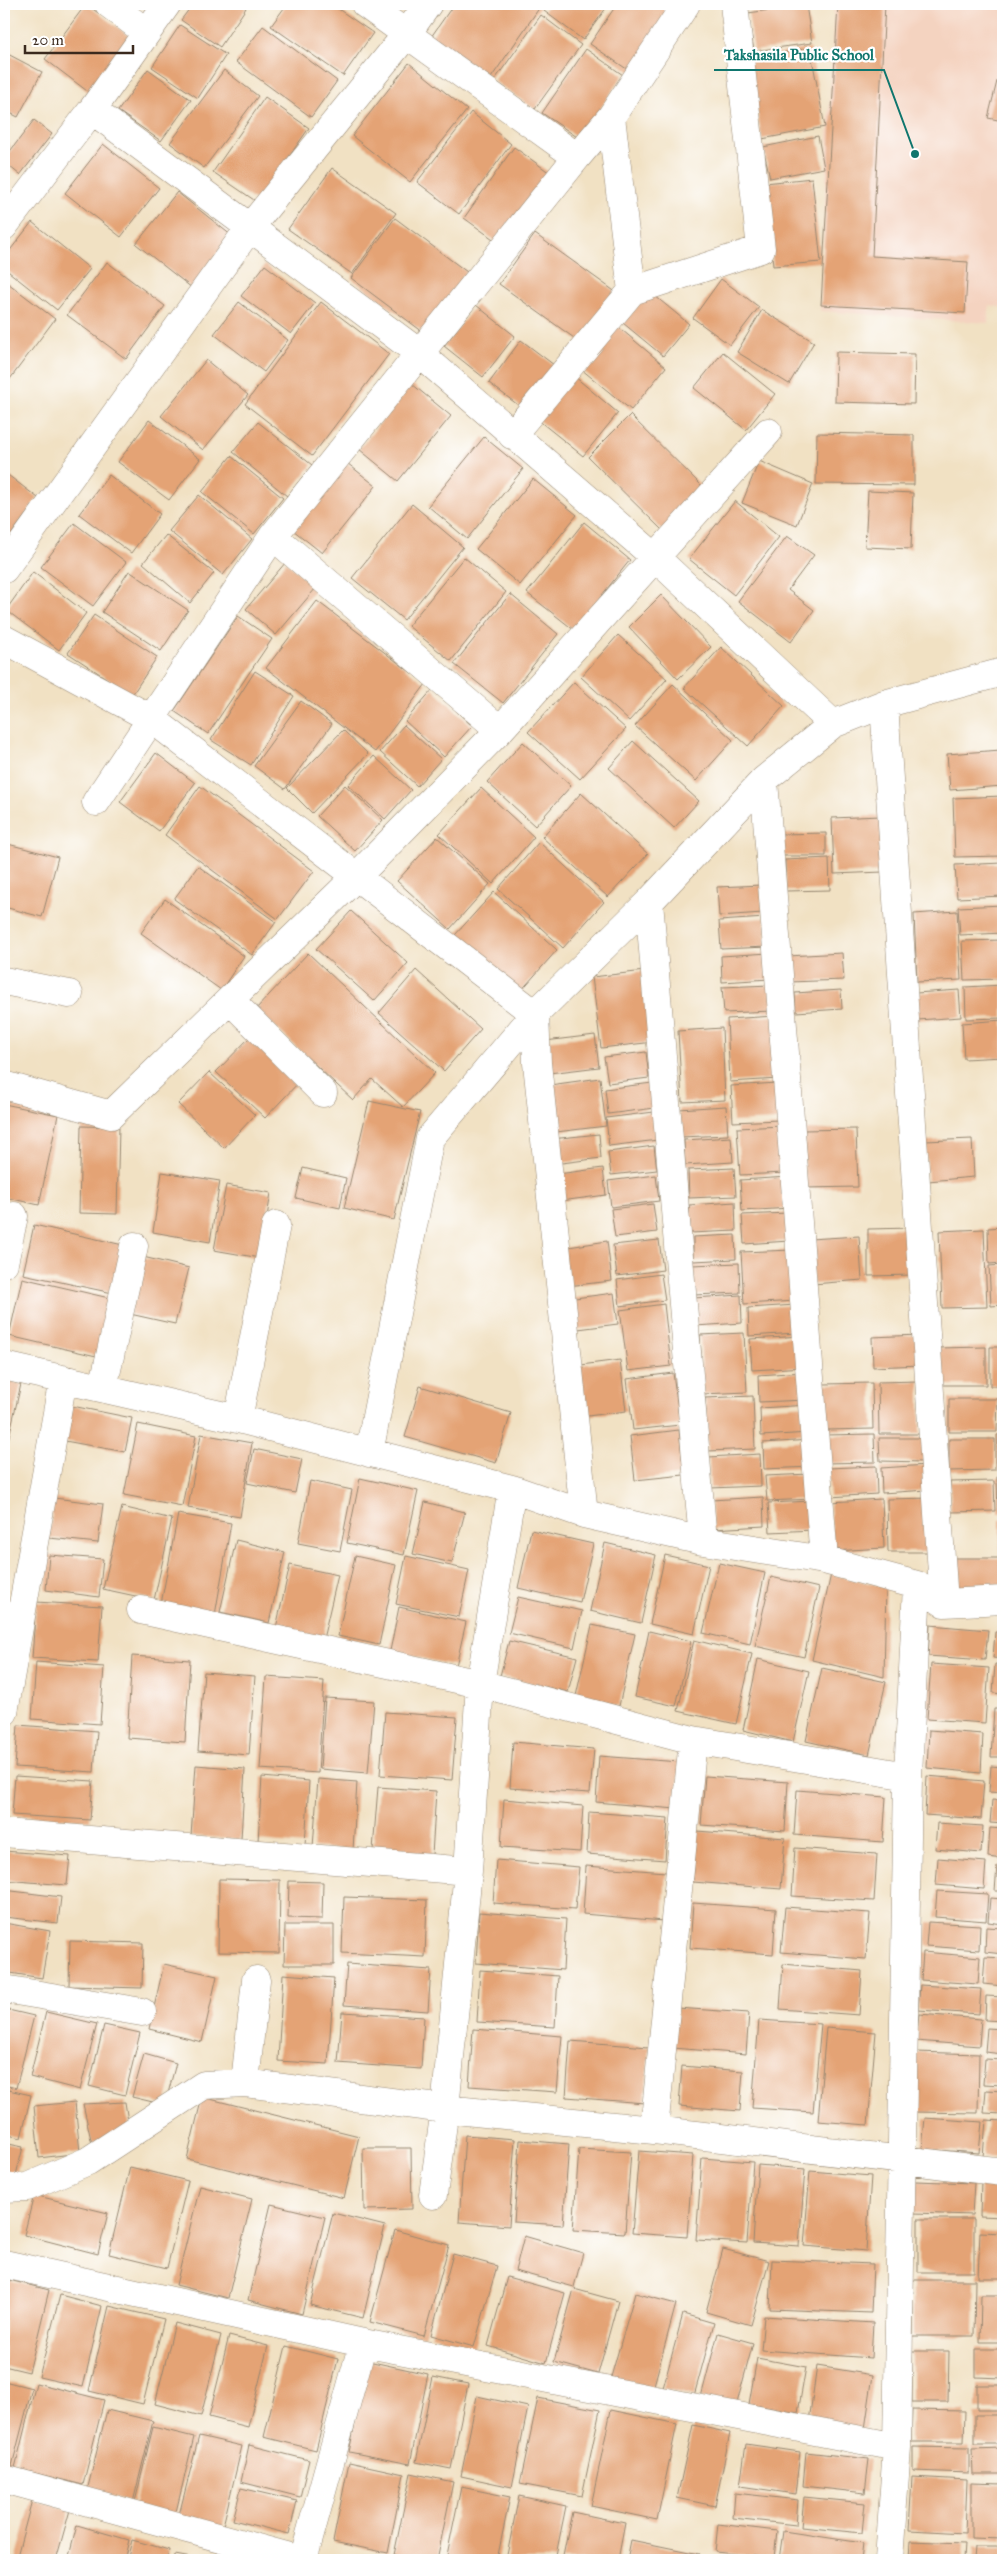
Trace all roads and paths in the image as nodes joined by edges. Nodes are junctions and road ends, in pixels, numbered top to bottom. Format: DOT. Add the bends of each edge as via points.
graph roads {
  1 [pos="109,4"];
  2 [pos="167,4"];
  3 [pos="365,4"];
  4 [pos="428,4"];
  5 [pos="686,4"];
  6 [pos="734,4"];
  7 [pos="146,32"];
  8 [pos="406,35"];
  9 [pos="92,110"];
  10 [pos="611,117"];
  11 [pos="577,157"];
  12 [pos="14,196"];
  13 [pos="4,226"];
  14 [pos="251,226"];
  15 [pos="632,291"];
  16 [pos="419,353"];
  17 [pos="768,432"];
  18 [pos="512,436"];
  19 [pos="273,536"];
  20 [pos="655,558"];
  21 [pos="4,569"];
  22 [pos="4,639"];
  23 [pos="1003,672"];
  24 [pos="884,704"];
  25 [pos="152,719"];
  26 [pos="832,724"];
  27 [pos="500,730"];
  28 [pos="764,780"];
  29 [pos="96,802"];
  30 [pos="356,877"];
  31 [pos="649,902"];
  32 [pos="4,980"];
  33 [pos="70,994"];
  34 [pos="230,1000"];
  35 [pos="535,1014"];
  36 [pos="4,1085"];
  37 [pos="323,1093"];
  38 [pos="14,1216"];
  39 [pos="276,1224"];
  40 [pos="134,1246"];
  41 [pos="4,1263"];
  42 [pos="4,1366"];
  43 [pos="63,1379"];
  44 [pos="103,1388"];
  45 [pos="238,1420"];
  46 [pos="369,1453"];
  47 [pos="512,1488"];
  48 [pos="584,1514"];
  49 [pos="703,1541"];
  50 [pos="824,1560"];
  51 [pos="917,1585"];
  52 [pos="1003,1600"];
  53 [pos="944,1603"];
  54 [pos="141,1610"];
  55 [pos="480,1684"];
  56 [pos="4,1712"];
  57 [pos="693,1740"];
  58 [pos="908,1776"];
  59 [pos="4,1833"];
  60 [pos="468,1871"];
  61 [pos="256,1980"];
  62 [pos="4,1989"];
  63 [pos="142,2012"];
  64 [pos="244,2083"];
  65 [pos="445,2109"];
  66 [pos="654,2130"];
  67 [pos="900,2160"];
  68 [pos="1003,2172"];
  69 [pos="4,2188"];
  70 [pos="433,2195"];
  71 [pos="4,2264"];
  72 [pos="363,2343"];
  73 [pos="897,2447"];
  74 [pos="4,2478"];
  75 [pos="302,2560"];
  76 [pos="889,2560"];
  1 -- 7 [label="street"];
  2 -- 7 [label="street"];
  3 -- 8 [label="street"];
  4 -- 8 [label="street"];
  5 -- 10 [label="street"];
  6 -- 15 [label="street" via="761,248"];
  7 -- 9 [label="street"];
  8 -- 11 [label="street"];
  8 -- 14 [label="street"];
  9 -- 12 [label="street"];
  9 -- 14 [label="street"];
  10 -- 11 [label="street"];
  10 -- 15 [label="street"];
  11 -- 16 [label="street"];
  12 -- 13 [label="street"];
  14 -- 16 [label="street"];
  14 -- 21 [label="street"];
  15 -- 18 [label="street"];
  16 -- 18 [label="street"];
  16 -- 19 [label="street"];
  17 -- 20 [label="street"];
  18 -- 20 [label="street"];
  19 -- 25 [label="street"];
  19 -- 27 [label="street"];
  20 -- 26 [label="street"];
  20 -- 27 [label="street"];
  22 -- 25 [label="street"];
  23 -- 24 [label="street"];
  24 -- 26 [label="street"];
  24 -- 53 [label="street"];
  25 -- 29 [label="street"];
  25 -- 30 [label="street"];
  26 -- 28 [label="street"];
  27 -- 30 [label="street"];
  28 -- 31 [label="street"];
  28 -- 50 [label="street"];
  30 -- 34 [label="street"];
  30 -- 35 [label="street"];
  31 -- 35 [label="street"];
  31 -- 49 [label="street"];
  32 -- 33 [label="street"];
  34 -- 36 [label="street" via="111,1115"];
  34 -- 37 [label="street"];
  35 -- 46 [label="street" via="430,1138"];
  35 -- 48 [label="street" via="537,1063"];
  38 -- 41 [label="street"];
  39 -- 45 [label="street"];
  40 -- 44 [label="street"];
  42 -- 43 [label="street"];
  43 -- 44 [label="street"];
  43 -- 56 [label="street"];
  44 -- 45 [label="street"];
  45 -- 46 [label="street"];
  46 -- 47 [label="street"];
  47 -- 48 [label="street"];
  47 -- 55 [label="street"];
  48 -- 49 [label="street"];
  49 -- 50 [label="street"];
  50 -- 51 [label="street"];
  51 -- 53 [label="street"];
  51 -- 58 [label="street"];
  52 -- 53 [label="street"];
  54 -- 55 [label="street"];
  55 -- 57 [label="street"];
  55 -- 60 [label="street"];
  57 -- 58 [label="street"];
  57 -- 66 [label="street"];
  58 -- 67 [label="street"];
  59 -- 60 [label="street"];
  60 -- 65 [label="street"];
  61 -- 64 [label="street"];
  62 -- 63 [label="street"];
  64 -- 65 [label="street"];
  64 -- 69 [label="street" via="204,2085 88,2160 27,2187"];
  65 -- 66 [label="street"];
  65 -- 70 [label="street"];
  66 -- 67 [label="street"];
  67 -- 68 [label="street"];
  67 -- 73 [label="street"];
  71 -- 72 [label="street"];
  72 -- 73 [label="street"];
  72 -- 75 [label="street"];
  73 -- 76 [label="street"];
  74 -- 75 [label="street"];
}
